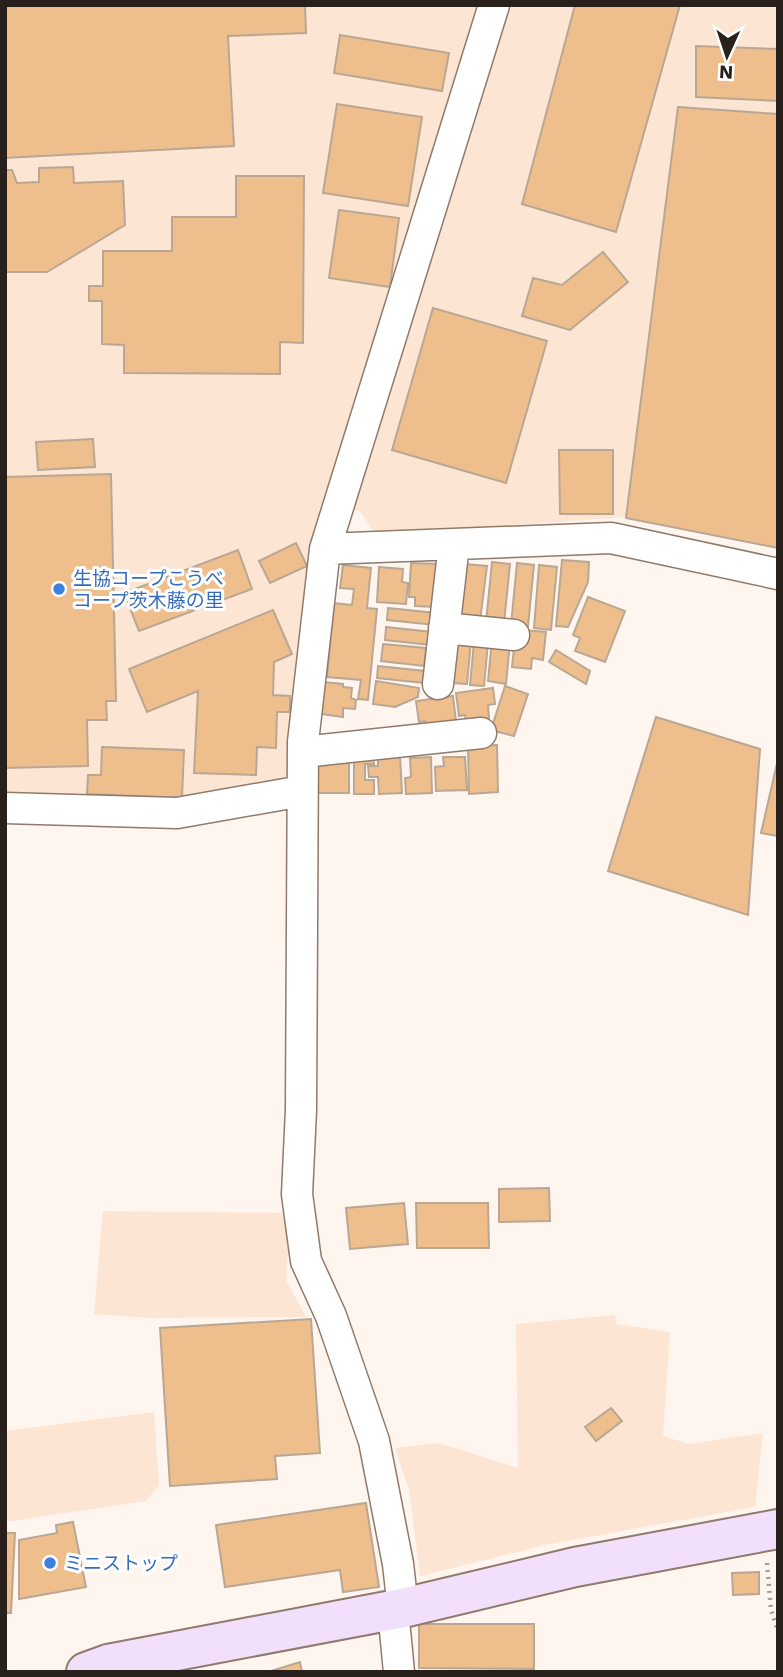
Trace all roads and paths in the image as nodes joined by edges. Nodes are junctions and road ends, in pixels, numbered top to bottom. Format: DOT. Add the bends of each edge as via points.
graph roads {
  1 [pos="494,5"];
  2 [pos="454,544"];
  3 [pos="325,549"];
  4 [pos="778,575"];
  5 [pos="444,628"];
  6 [pos="514,635"];
  7 [pos="438,684"];
  8 [pos="481,733"];
  9 [pos="303,752"];
  10 [pos="303,791"];
  11 [pos="5,808"];
  12 [pos="770,1530"];
  13 [pos="398,1609"];
  14 [pos="778,1631"];
  15 [pos="86,1672"];
  16 [pos="399,1672"];
  1 -- 3 [label="street"];
  2 -- 3 [label="street"];
  2 -- 4 [label="street" via="611,538"];
  2 -- 5 [label="street"];
  3 -- 9 [label="street"];
  5 -- 6 [label="street"];
  5 -- 7 [label="street"];
  8 -- 9 [label="street"];
  9 -- 10 [label="street"];
  10 -- 11 [label="street" via="177,813"];
  10 -- 13 [label="street" via="297,1194 306,1261 331,1316 374,1441 398,1564"];
  12 -- 13 [label="street" via="575,1567"];
  12 -- 14 [label="path" via="771,1610"];
  13 -- 15 [label="street"];
  13 -- 16 [label="street"];
}
